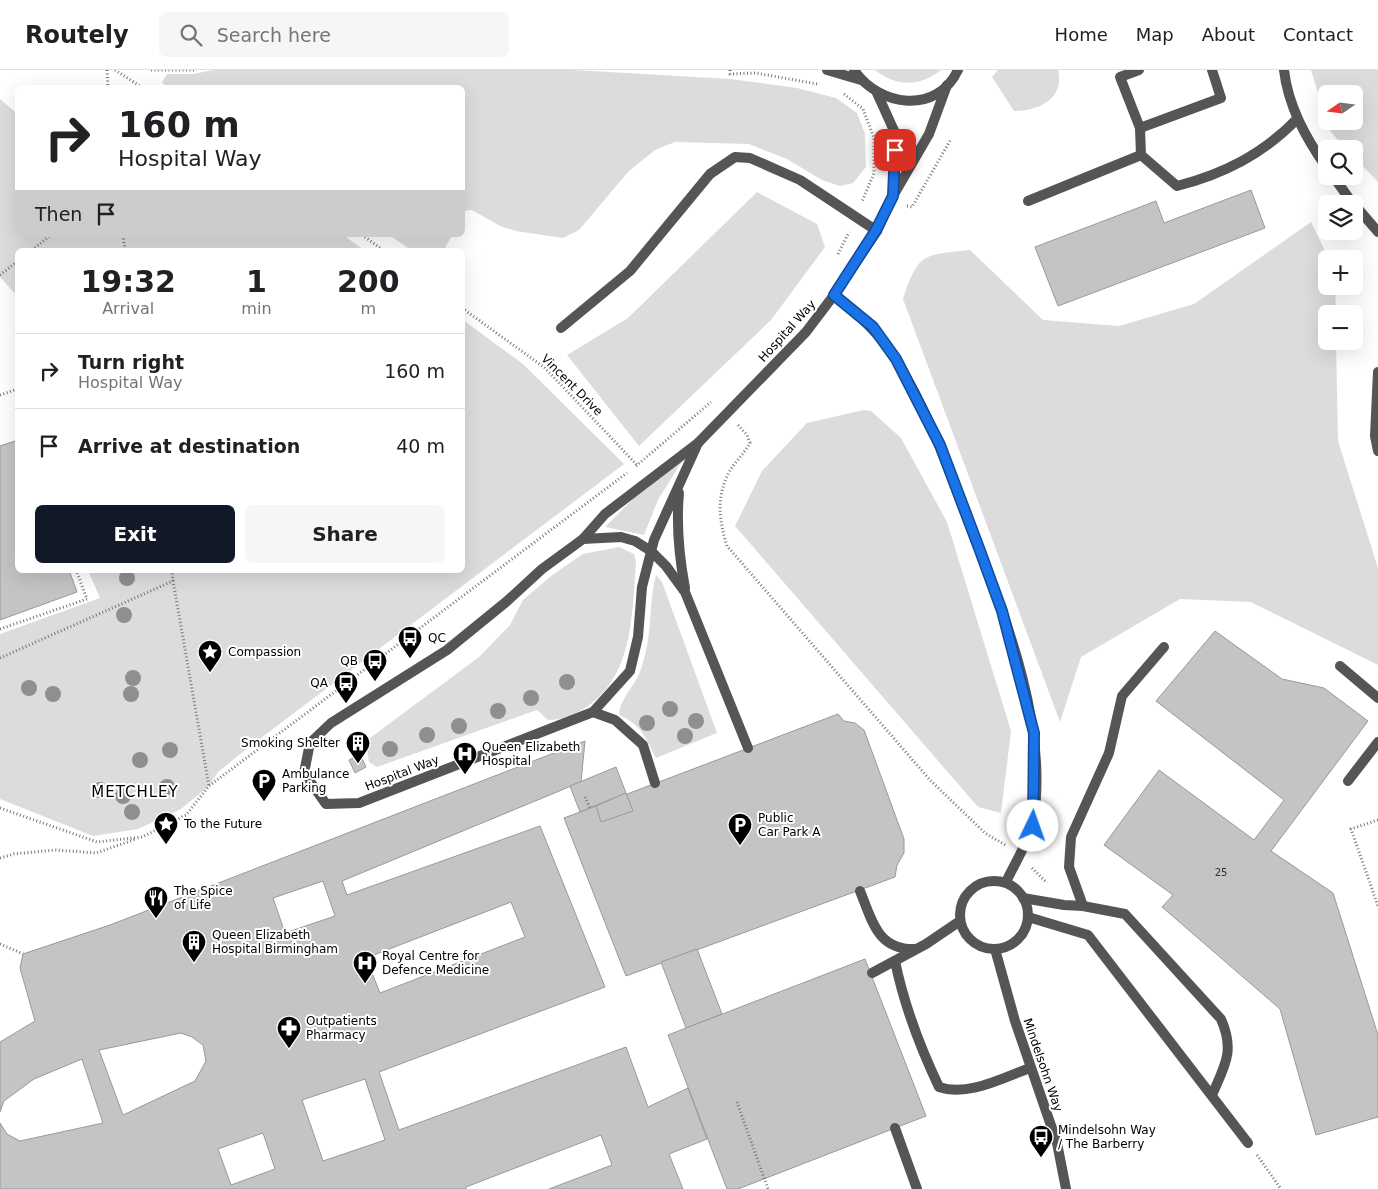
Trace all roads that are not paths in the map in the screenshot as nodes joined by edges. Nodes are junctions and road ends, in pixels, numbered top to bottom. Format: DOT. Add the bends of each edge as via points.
graph roads {
  1 [pos="827,70"];
  2 [pos="854,70"];
  3 [pos="958,70"];
  4 [pos="1139,70"];
  5 [pos="1212,70"];
  6 [pos="1284,70"];
  7 [pos="861,80"];
  8 [pos="947,85"];
  9 [pos="877,93"];
  10 [pos="1297,119"];
  11 [pos="1140,128"];
  12 [pos="1141,155"];
  13 [pos="1318,156"];
  14 [pos="1339,185"];
  15 [pos="1347,195"];
  16 [pos="893,196"];
  17 [pos="1028,201"];
  18 [pos="1363,214"];
  19 [pos="876,230"];
  20 [pos="1378,232"];
  21 [pos="834,295"];
  22 [pos="561,328"];
  23 [pos="1378,372"];
  24 [pos="698,443"];
  25 [pos="1378,451"];
  26 [pos="679,485"];
  27 [pos="583,538"];
  28 [pos="651,551"];
  29 [pos="686,592"];
  30 [pos="1164,647"];
  31 [pos="1340,666"];
  32 [pos="1378,698"];
  33 [pos="593,712"];
  34 [pos="1378,742"];
  35 [pos="748,748"];
  36 [pos="1348,781"];
  37 [pos="655,783"];
  38 [pos="1006,882"];
  39 [pos="860,891"];
  40 [pos="1024,898"];
  41 [pos="1083,906"];
  42 [pos="1028,917"];
  43 [pos="960,921"];
  44 [pos="918,949"];
  45 [pos="995,949"];
  46 [pos="895,961"];
  47 [pos="872,973"];
  48 [pos="1030,1068"];
  49 [pos="1212,1095"];
  50 [pos="895,1128"];
  51 [pos="1248,1143"];
  52 [pos="917,1189"];
  53 [pos="1066,1189"];
  1 -- 7 [label="street"];
  2 -- 7 [label="street"];
  3 -- 8 [label="street"];
  4 -- 11 [label="street" via="1120,77"];
  5 -- 11 [label="street" via="1221,98"];
  6 -- 10 [label="street"];
  7 -- 9 [label="street"];
  8 -- 9 [label="street" via="935,94 914,100 889,98"];
  8 -- 16 [label="street, Hospital Way" via="929,134"];
  9 -- 16 [label="street, Hospital Way" via="896,135"];
  10 -- 12 [label="street" via="1281,136 1247,161 1205,179 1177,186"];
  10 -- 13 [label="street"];
  11 -- 12 [label="street"];
  12 -- 17 [label="street"];
  14 -- 15 [label="street"];
  16 -- 19 [label="street, Hospital Way"];
  18 -- 20 [label="street"];
  19 -- 21 [label="street, Hospital Way"];
  19 -- 22 [label="street" via="800,180 750,158 735,157 710,174 630,272"];
  21 -- 24 [label="street, Hospital Way" via="806,332"];
  21 -- 38 [label="street" via="873,327 896,359 918,400 940,445 1002,611 1034,733 1033,826"];
  23 -- 25 [label="street" via="1375,436"];
  24 -- 26 [label="street, Hospital Way"];
  24 -- 27 [label="street, Hospital Way" via="604,514"];
  26 -- 28 [label="street, Hospital Way"];
  26 -- 29 [label="street" via="679,554"];
  27 -- 28 [label="street" via="621,537"];
  27 -- 33 [label="street, Hospital Way" via="447,650 331,724 310,743 304,773 326,804 359,804"];
  28 -- 29 [label="street"];
  28 -- 33 [label="street, Hospital Way" via="642,587 638,638 630,671"];
  29 -- 35 [label="street"];
  30 -- 41 [label="street" via="1122,696 1109,753 1071,837 1069,867"];
  31 -- 32 [label="street"];
  33 -- 37 [label="street" via="615,720 643,745"];
  34 -- 36 [label="street"];
  38 -- 40 [label="street"];
  38 -- 43 [label="street" via="979,883 967,892 961,903"];
  39 -- 44 [label="street" via="877,934 903,949"];
  40 -- 41 [label="street"];
  40 -- 42 [label="street"];
  41 -- 49 [label="street" via="1125,914 1220,1019 1228,1036 1228,1058"];
  42 -- 45 [label="street" via="1018,939"];
  42 -- 49 [label="street" via="1088,935"];
  43 -- 44 [label="street"];
  43 -- 45 [label="street" via="968,937 980,947"];
  44 -- 46 [label="street"];
  45 -- 48 [label="street, Mindelsohn Way"];
  46 -- 47 [label="street"];
  46 -- 48 [label="street" via="922,1052 939,1087 949,1091 978,1087"];
  48 -- 53 [label="street, Mindelsohn Way" via="1057,1143"];
  49 -- 51 [label="street"];
  50 -- 52 [label="street"];
}
